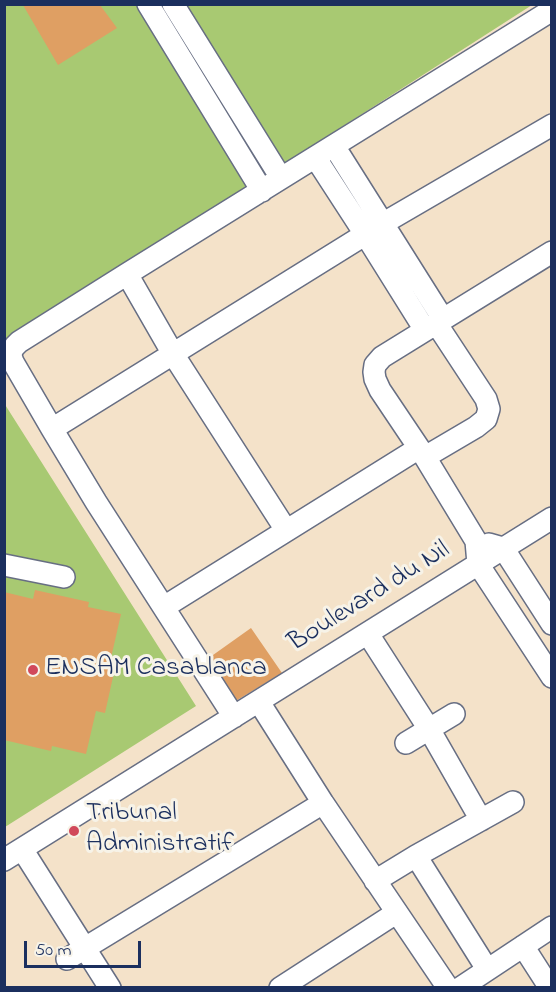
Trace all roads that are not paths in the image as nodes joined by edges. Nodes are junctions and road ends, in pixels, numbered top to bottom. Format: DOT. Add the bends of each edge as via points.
graph roads {
  1 [pos="148,4"];
  2 [pos="552,10"];
  3 [pos="177,12"];
  4 [pos="164,31"];
  5 [pos="552,125"];
  6 [pos="334,146"];
  7 [pos="315,158"];
  8 [pos="281,178"];
  9 [pos="262,191"];
  10 [pos="374,229"];
  11 [pos="548,262"];
  12 [pos="127,274"];
  13 [pos="434,324"];
  14 [pos="12,340"];
  15 [pos="173,354"];
  16 [pos="52,429"];
  17 [pos="422,453"];
  18 [pos="552,518"];
  19 [pos="286,530"];
  20 [pos="476,541"];
  21 [pos="502,548"];
  22 [pos="478,564"];
  23 [pos="4,565"];
  24 [pos="64,577"];
  25 [pos="164,607"];
  26 [pos="552,624"];
  27 [pos="368,634"];
  28 [pos="552,677"];
  29 [pos="259,702"];
  30 [pos="454,714"];
  31 [pos="234,717"];
  32 [pos="429,729"];
  33 [pos="406,743"];
  34 [pos="513,802"];
  35 [pos="323,803"];
  36 [pos="481,820"];
  37 [pos="22,849"];
  38 [pos="416,856"];
  39 [pos="4,860"];
  40 [pos="375,881"];
  41 [pos="396,913"];
  42 [pos="552,927"];
  43 [pos="523,946"];
  44 [pos="76,954"];
  45 [pos="487,969"];
  46 [pos="110,987"];
  47 [pos="280,987"];
  48 [pos="448,987"];
  49 [pos="460,987"];
  50 [pos="550,987"];
  1 -- 4 [label="street"];
  2 -- 6 [label="street"];
  3 -- 4 [label="street"];
  3 -- 8 [label="street"];
  4 -- 9 [label="street"];
  5 -- 10 [label="street"];
  6 -- 7 [label="street"];
  6 -- 10 [label="street"];
  7 -- 8 [label="street"];
  7 -- 10 [label="street"];
  8 -- 9 [label="street"];
  9 -- 12 [label="street"];
  10 -- 13 [label="street"];
  10 -- 15 [label="street"];
  11 -- 13 [label="street"];
  12 -- 14 [label="street"];
  12 -- 15 [label="street"];
  13 -- 17 [label="street" via="382,357 374,372 380,390"];
  13 -- 17 [label="street" via="489,409 486,419 476,427"];
  14 -- 16 [label="street" via="13,362"];
  15 -- 16 [label="street"];
  15 -- 19 [label="street"];
  16 -- 25 [label="street"];
  17 -- 19 [label="street"];
  17 -- 20 [label="street"];
  18 -- 21 [label="street, Boulevard du Nil"];
  19 -- 25 [label="street"];
  20 -- 21 [label="street"];
  20 -- 22 [label="street"];
  21 -- 22 [label="street, Boulevard du Nil"];
  21 -- 26 [label="street"];
  22 -- 27 [label="street, Boulevard du Nil"];
  22 -- 28 [label="street"];
  23 -- 24 [label="street"];
  25 -- 31 [label="street"];
  27 -- 29 [label="street, Boulevard du Nil"];
  27 -- 32 [label="street"];
  29 -- 31 [label="street, Boulevard du Nil"];
  29 -- 35 [label="street"];
  30 -- 32 [label="street"];
  31 -- 37 [label="street, Boulevard du Nil"];
  32 -- 33 [label="street"];
  32 -- 36 [label="street"];
  34 -- 36 [label="street"];
  35 -- 40 [label="street"];
  35 -- 44 [label="street"];
  36 -- 38 [label="street"];
  37 -- 39 [label="street, Boulevard du Nil"];
  37 -- 44 [label="street"];
  38 -- 40 [label="street"];
  38 -- 45 [label="street"];
  40 -- 41 [label="street"];
  41 -- 47 [label="street"];
  41 -- 48 [label="street"];
  42 -- 43 [label="street"];
  43 -- 45 [label="street"];
  43 -- 50 [label="street"];
  44 -- 46 [label="street"];
  45 -- 49 [label="street"];
}
